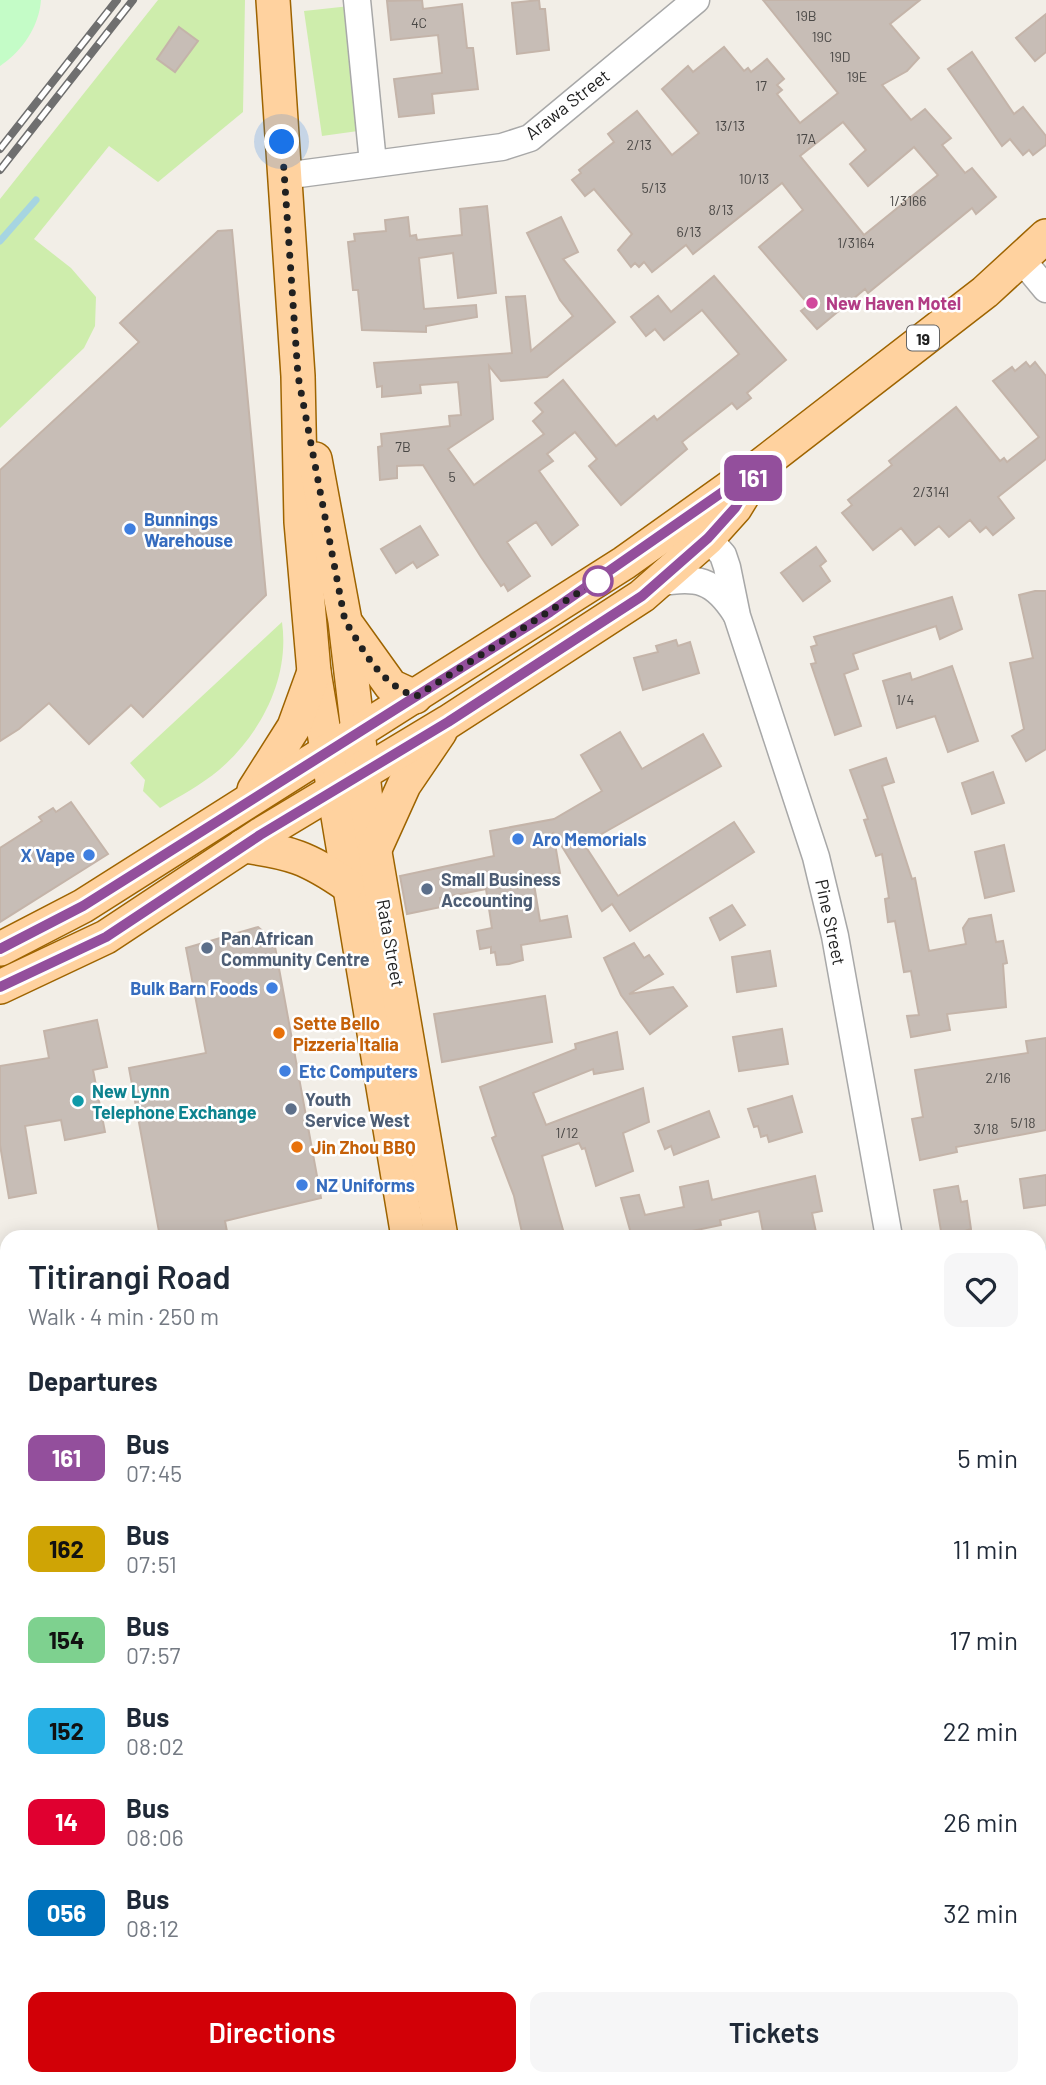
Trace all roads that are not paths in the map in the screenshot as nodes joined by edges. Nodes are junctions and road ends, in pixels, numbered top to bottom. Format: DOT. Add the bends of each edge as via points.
graph roads {
  1 [pos="273,0"];
  2 [pos="357,0"];
  3 [pos="696,0"];
  4 [pos="373,163"];
  5 [pos="284,176"];
  6 [pos="1046,236"];
  7 [pos="1022,260"];
  8 [pos="1046,289"];
  9 [pos="298,376"];
  10 [pos="760,466"];
  11 [pos="708,538"];
  12 [pos="649,543"];
  13 [pos="658,583"];
  14 [pos="737,616"];
  15 [pos="345,621"];
  16 [pos="314,672"];
  17 [pos="415,697"];
  18 [pos="448,722"];
  19 [pos="358,733"];
  20 [pos="329,751"];
  21 [pos="363,773"];
  22 [pos="335,792"];
  23 [pos="246,801"];
  24 [pos="243,846"];
  25 [pos="375,849"];
  26 [pos="347,885"];
  27 [pos="0,949"];
  28 [pos="0,987"];
  29 [pos="407,1230"];
  30 [pos="440,1230"];
  31 [pos="889,1230"];
  1 -- 5 [label="main road"];
  2 -- 4 [label="street"];
  3 -- 4 [label="street, Arawa Street" via="530,138 502,147"];
  4 -- 5 [label="street, Arawa Street"];
  5 -- 9 [label="main road"];
  6 -- 7 [label="main road, 19"];
  7 -- 8 [label="street"];
  7 -- 10 [label="main road, 19"];
  9 -- 15 [label="main road, Rata Street"];
  9 -- 16 [label="main road, Rata Street" via="301,523"];
  10 -- 11 [label="main road, 19" via="735,508"];
  10 -- 12 [label="main road, 19"];
  11 -- 12 [label="main road" via="693,532"];
  11 -- 13 [label="main road, 19"];
  11 -- 14 [label="street, Pine Street" via="723,555"];
  12 -- 17 [label="main road, 19"];
  13 -- 14 [label="street, Pine Street" via="701,580 728,601"];
  13 -- 18 [label="main road, 19"];
  14 -- 31 [label="street, Pine Street" via="816,857 835,936"];
  15 -- 17 [label="main road" via="383,678"];
  15 -- 19 [label="main road, Rata Street"];
  16 -- 20 [label="main road, Rata Street"];
  16 -- 23 [label="main road" via="294,727"];
  17 -- 19 [label="main road, 19"];
  18 -- 21 [label="main road, 19"];
  18 -- 25 [label="main road" via="404,785"];
  19 -- 20 [label="main road, 19"];
  19 -- 21 [label="main road, Rata Street"];
  20 -- 22 [label="main road, Rata Street"];
  20 -- 23 [label="main road"];
  21 -- 22 [label="main road, 19"];
  21 -- 25 [label="main road, Rata Street"];
  22 -- 24 [label="main road"];
  22 -- 26 [label="main road, Rata Street"];
  23 -- 27 [label="main road" via="83,906"];
  24 -- 26 [label="main road" via="287,852 314,862"];
  24 -- 28 [label="main road" via="106,937"];
  25 -- 30 [label="main road, Rata Street"];
  26 -- 29 [label="main road, Rata Street"];
}
